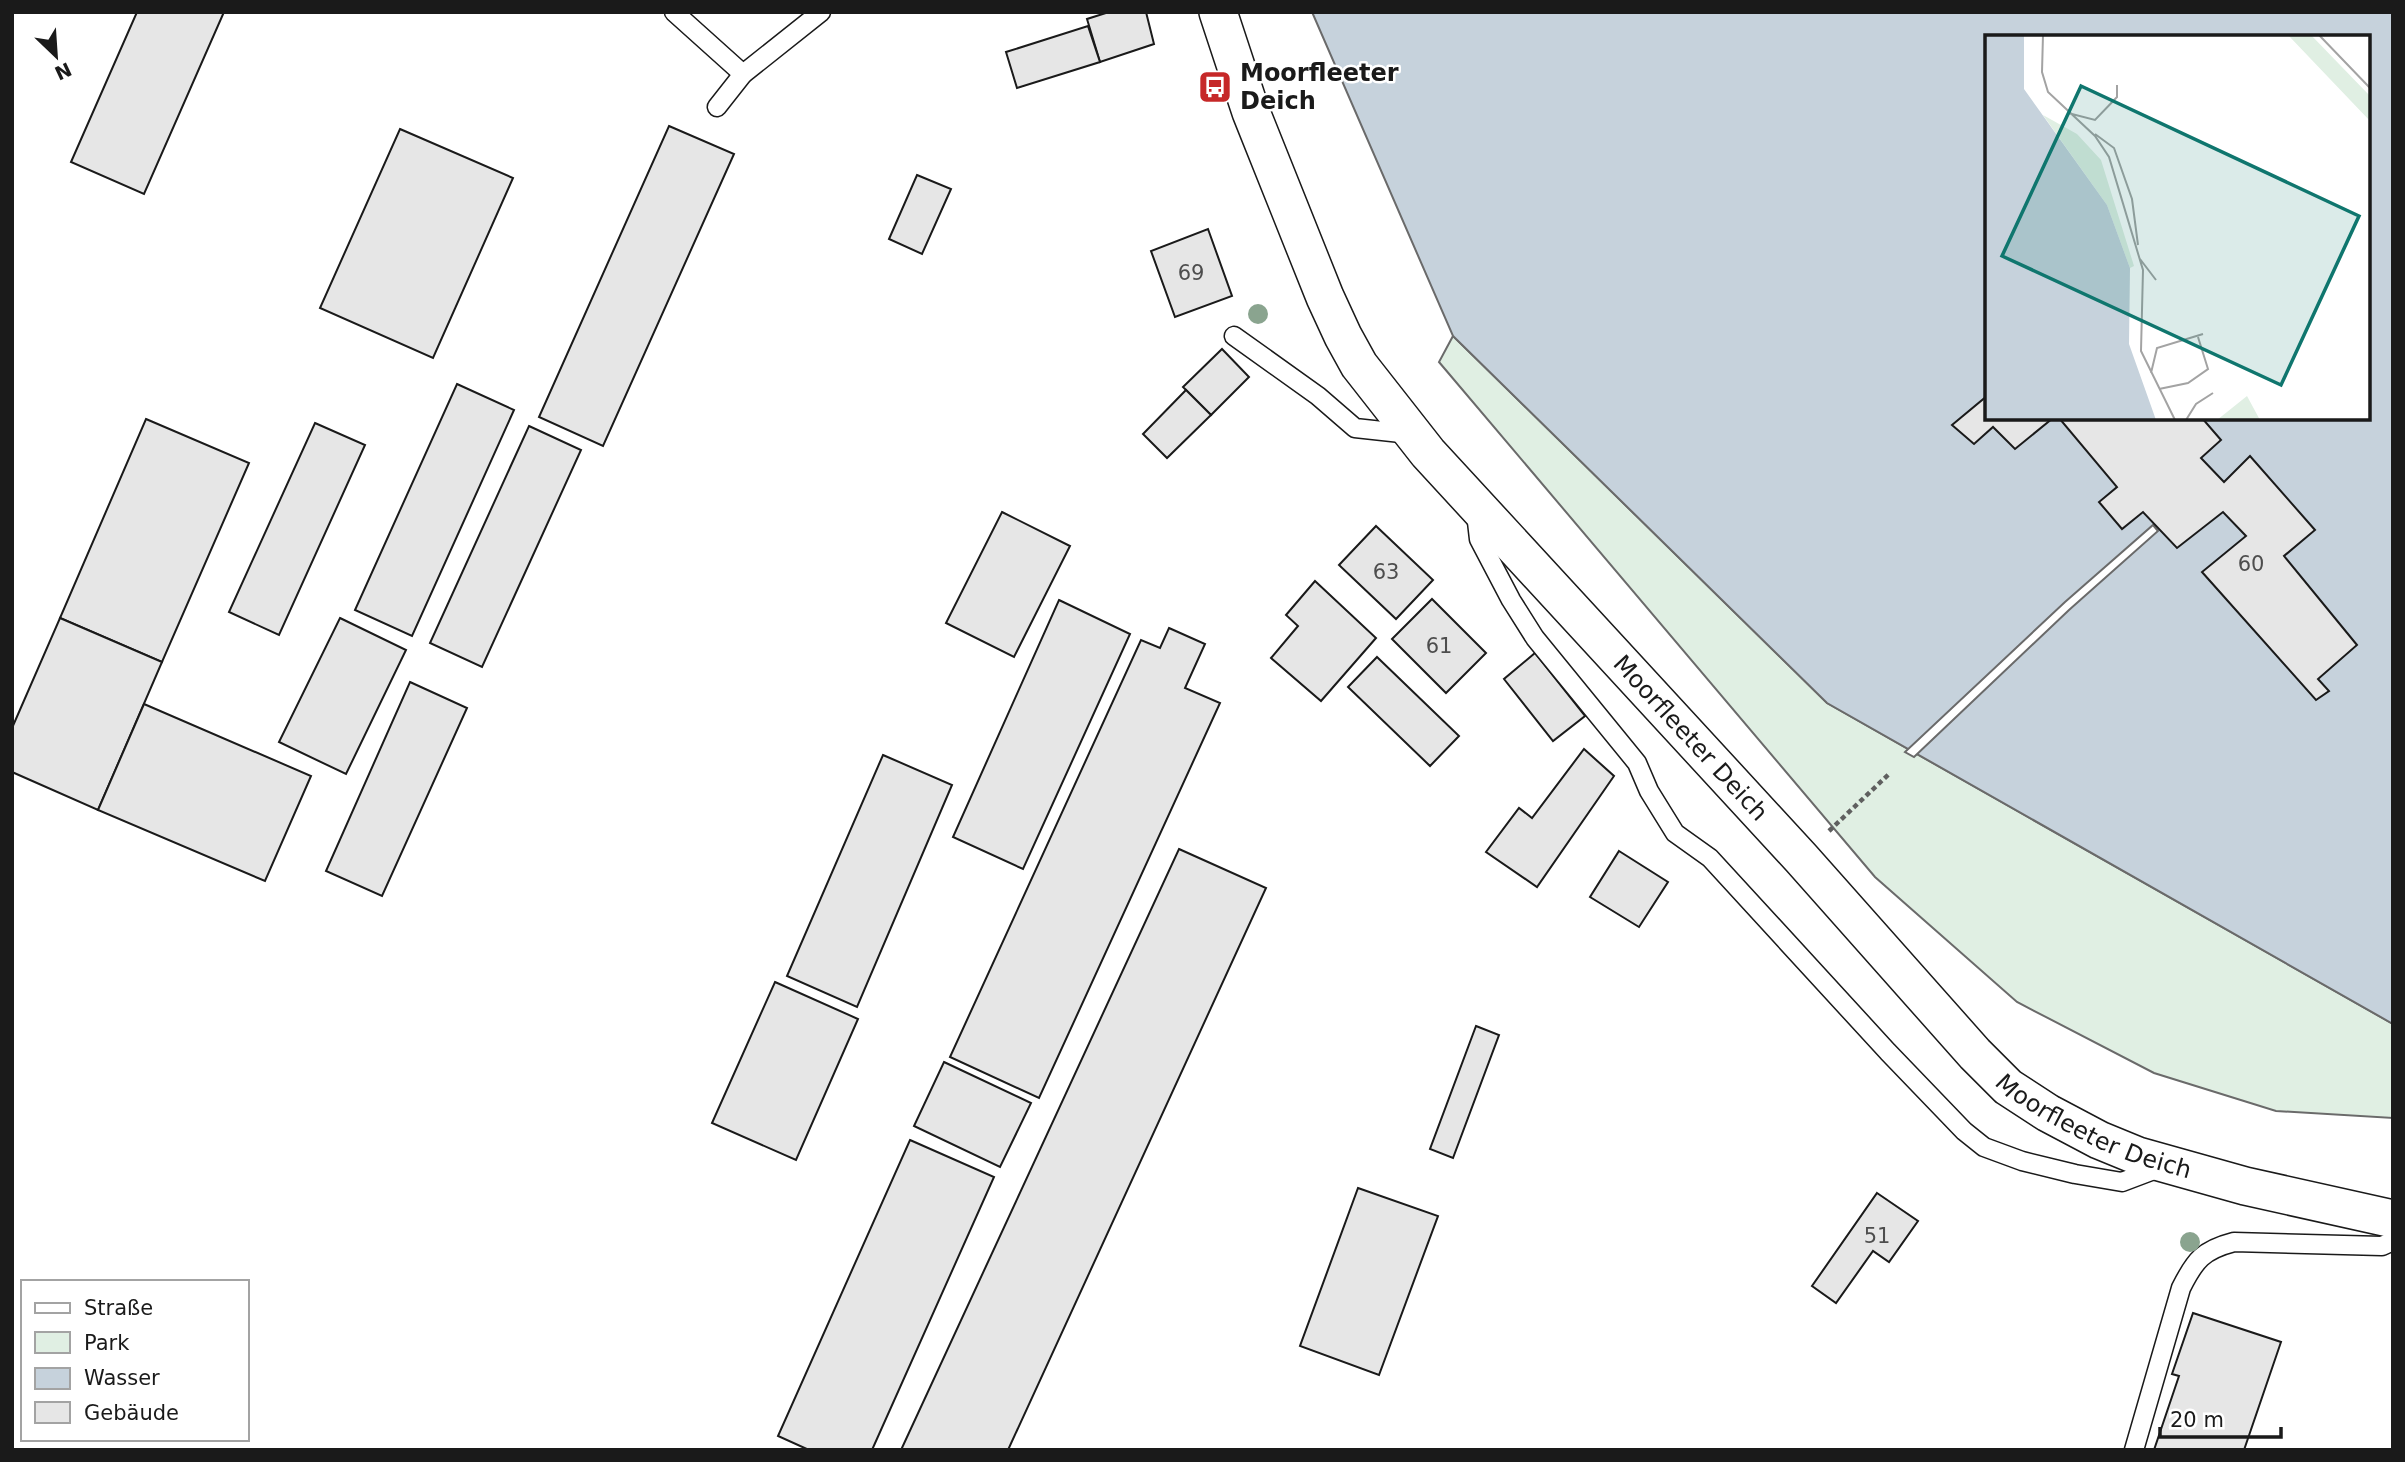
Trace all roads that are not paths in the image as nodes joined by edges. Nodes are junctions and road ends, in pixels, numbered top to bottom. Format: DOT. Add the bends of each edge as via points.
graph roads {
  1 [pos="674,12"];
  2 [pos="821,12"];
  3 [pos="1218,12"];
  4 [pos="743,74"];
  5 [pos="717,107"];
  6 [pos="1234,336"];
  7 [pos="1413,434"];
  8 [pos="1474,502"];
  9 [pos="2165,1165"];
  10 [pos="2393,1219"];
  11 [pos="2393,1241"];
  12 [pos="2134,1450"];
  1 -- 4 [label="lane"];
  2 -- 4 [label="lane"];
  3 -- 7 [label="street, Moorfleeter Deich" via="1251,112 1343,337"];
  4 -- 5 [label="lane"];
  6 -- 7 [label="lane" via="1355,428"];
  7 -- 8 [label="street, Moorfleeter Deich"];
  8 -- 9 [label="street, Moorfleeter Deich" via="2008,1087 2099,1140"];
  8 -- 9 [label="lane" via="1479,539 1511,600 1535,638 1637,763 1675,833 1710,858 1964,1131 1984,1147 2022,1161 2122,1182"];
  9 -- 10 [label="street, Moorfleeter Deich"];
  11 -- 12 [label="lane" via="2382,1246 2234,1242 2203,1254 2181,1288"];
}
